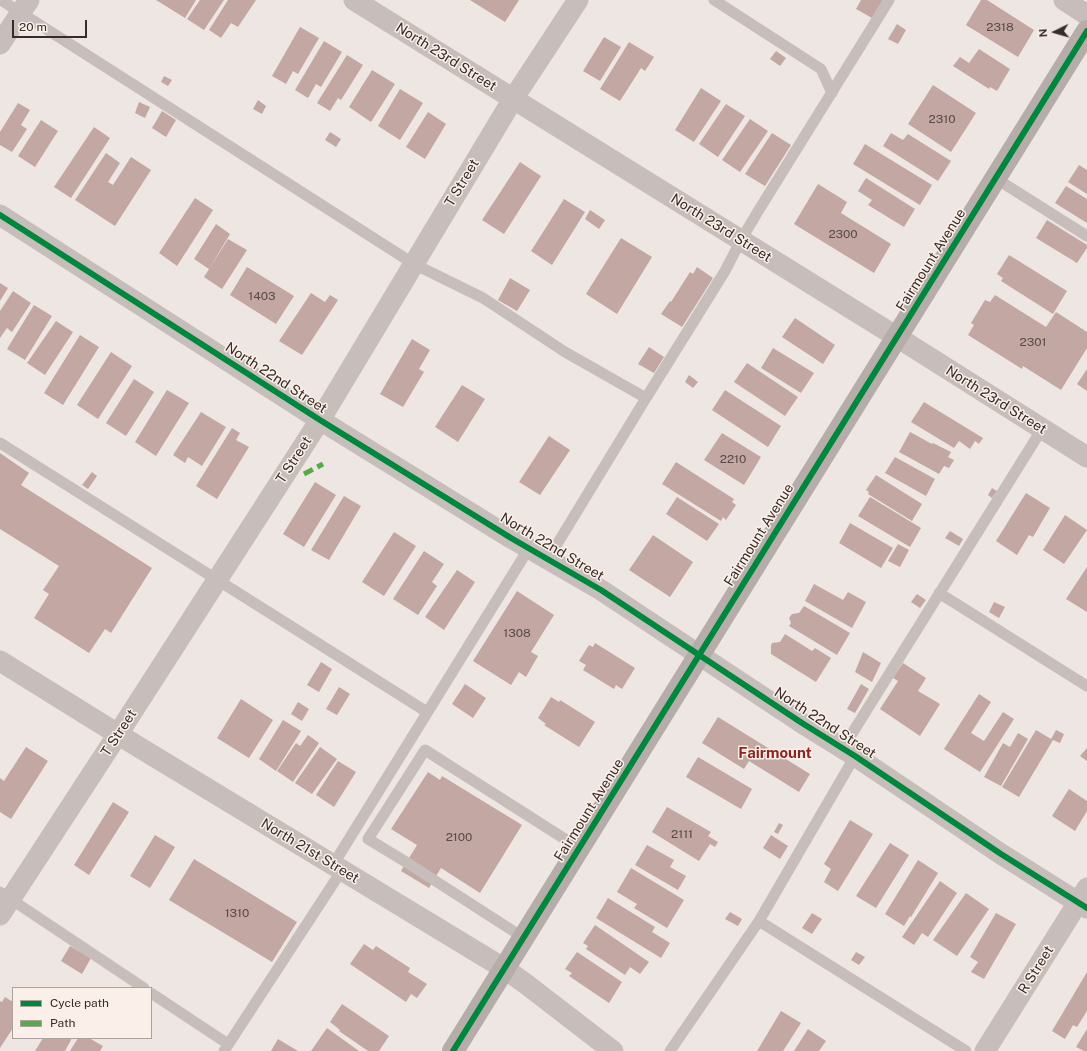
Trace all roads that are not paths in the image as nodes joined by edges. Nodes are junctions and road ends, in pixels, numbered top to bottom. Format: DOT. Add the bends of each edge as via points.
graph roads {
  1 [pos="1,0"];
  2 [pos="354,0"];
  3 [pos="578,0"];
  4 [pos="714,0"];
  5 [pos="889,0"];
  6 [pos="1064,0"];
  7 [pos="25,6"];
  8 [pos="1087,15"];
  9 [pos="1087,31"];
  10 [pos="0,44"];
  11 [pos="832,93"];
  12 [pos="513,99"];
  13 [pos="995,178"];
  14 [pos="0,214"];
  15 [pos="1087,236"];
  16 [pos="741,240"];
  17 [pos="414,264"];
  18 [pos="897,337"];
  19 [pos="646,398"];
  20 [pos="320,420"];
  21 [pos="1042,428"];
  22 [pos="0,442"];
  23 [pos="1087,457"];
  24 [pos="529,548"];
  25 [pos="548,559"];
  26 [pos="218,579"];
  27 [pos="939,592"];
  28 [pos="698,655"];
  29 [pos="0,661"];
  30 [pos="1087,686"];
  31 [pos="428,712"];
  32 [pos="118,734"];
  33 [pos="849,752"];
  34 [pos="579,848"];
  35 [pos="338,867"];
  36 [pos="1084,900"];
  37 [pos="4,902"];
  38 [pos="759,921"];
  39 [pos="524,938"];
  40 [pos="504,969"];
  41 [pos="142,987"];
  42 [pos="152,994"];
  43 [pos="226,1048"];
  44 [pos="453,1051"];
  45 [pos="613,1051"];
  46 [pos="670,1051"];
  47 [pos="966,1051"];
  48 [pos="985,1051"];
  1 -- 7 [label="lane"];
  2 -- 12 [label="street, North 23rd Street"];
  3 -- 12 [label="street, T Street"];
  4 -- 11 [label="lane" via="821,69"];
  5 -- 11 [label="lane"];
  6 -- 8 [label="street"];
  7 -- 10 [label="street"];
  7 -- 17 [label="lane"];
  9 -- 13 [label="main road, Fairmount Avenue"];
  11 -- 16 [label="lane"];
  12 -- 16 [label="street, North 23rd Street"];
  12 -- 17 [label="street, T Street"];
  13 -- 15 [label="lane"];
  13 -- 18 [label="main road, Fairmount Avenue"];
  14 -- 20 [label="street, North 22nd Street"];
  16 -- 18 [label="street, North 23rd Street"];
  16 -- 19 [label="lane" via="725,271"];
  17 -- 19 [label="lane" via="483,298 565,352"];
  17 -- 20 [label="street, T Street"];
  18 -- 21 [label="street, North 23rd Street"];
  18 -- 28 [label="main road, Fairmount Avenue"];
  19 -- 25 [label="lane"];
  20 -- 24 [label="street, North 22nd Street"];
  20 -- 26 [label="street, T Street"];
  21 -- 23 [label="street, North 23rd Street"];
  21 -- 27 [label="lane"];
  22 -- 26 [label="lane"];
  24 -- 25 [label="street, North 22nd Street"];
  24 -- 31 [label="lane"];
  25 -- 28 [label="street, North 22nd Street" via="601,590"];
  26 -- 31 [label="lane"];
  26 -- 32 [label="street, T Street"];
  27 -- 30 [label="lane"];
  27 -- 33 [label="lane"];
  28 -- 33 [label="street, North 22nd Street"];
  28 -- 34 [label="main road, Fairmount Avenue"];
  29 -- 32 [label="street, North 21st Street"];
  31 -- 35 [label="lane"];
  32 -- 35 [label="street, North 21st Street"];
  32 -- 37 [label="street, T Street"];
  33 -- 36 [label="street, North 22nd Street" via="1001,854"];
  33 -- 38 [label="lane"];
  34 -- 39 [label="main road, Fairmount Avenue"];
  34 -- 39 [label="lane" via="425,750 368,839"];
  35 -- 40 [label="street, North 21st Street"];
  35 -- 43 [label="lane"];
  36 -- 48 [label="street, R Street"];
  37 -- 41 [label="lane"];
  38 -- 46 [label="lane"];
  38 -- 47 [label="lane"];
  39 -- 40 [label="main road, Fairmount Avenue"];
  40 -- 44 [label="main road, Fairmount Avenue"];
  40 -- 45 [label="street, North 21st Street"];
  42 -- 43 [label="lane"];
}
